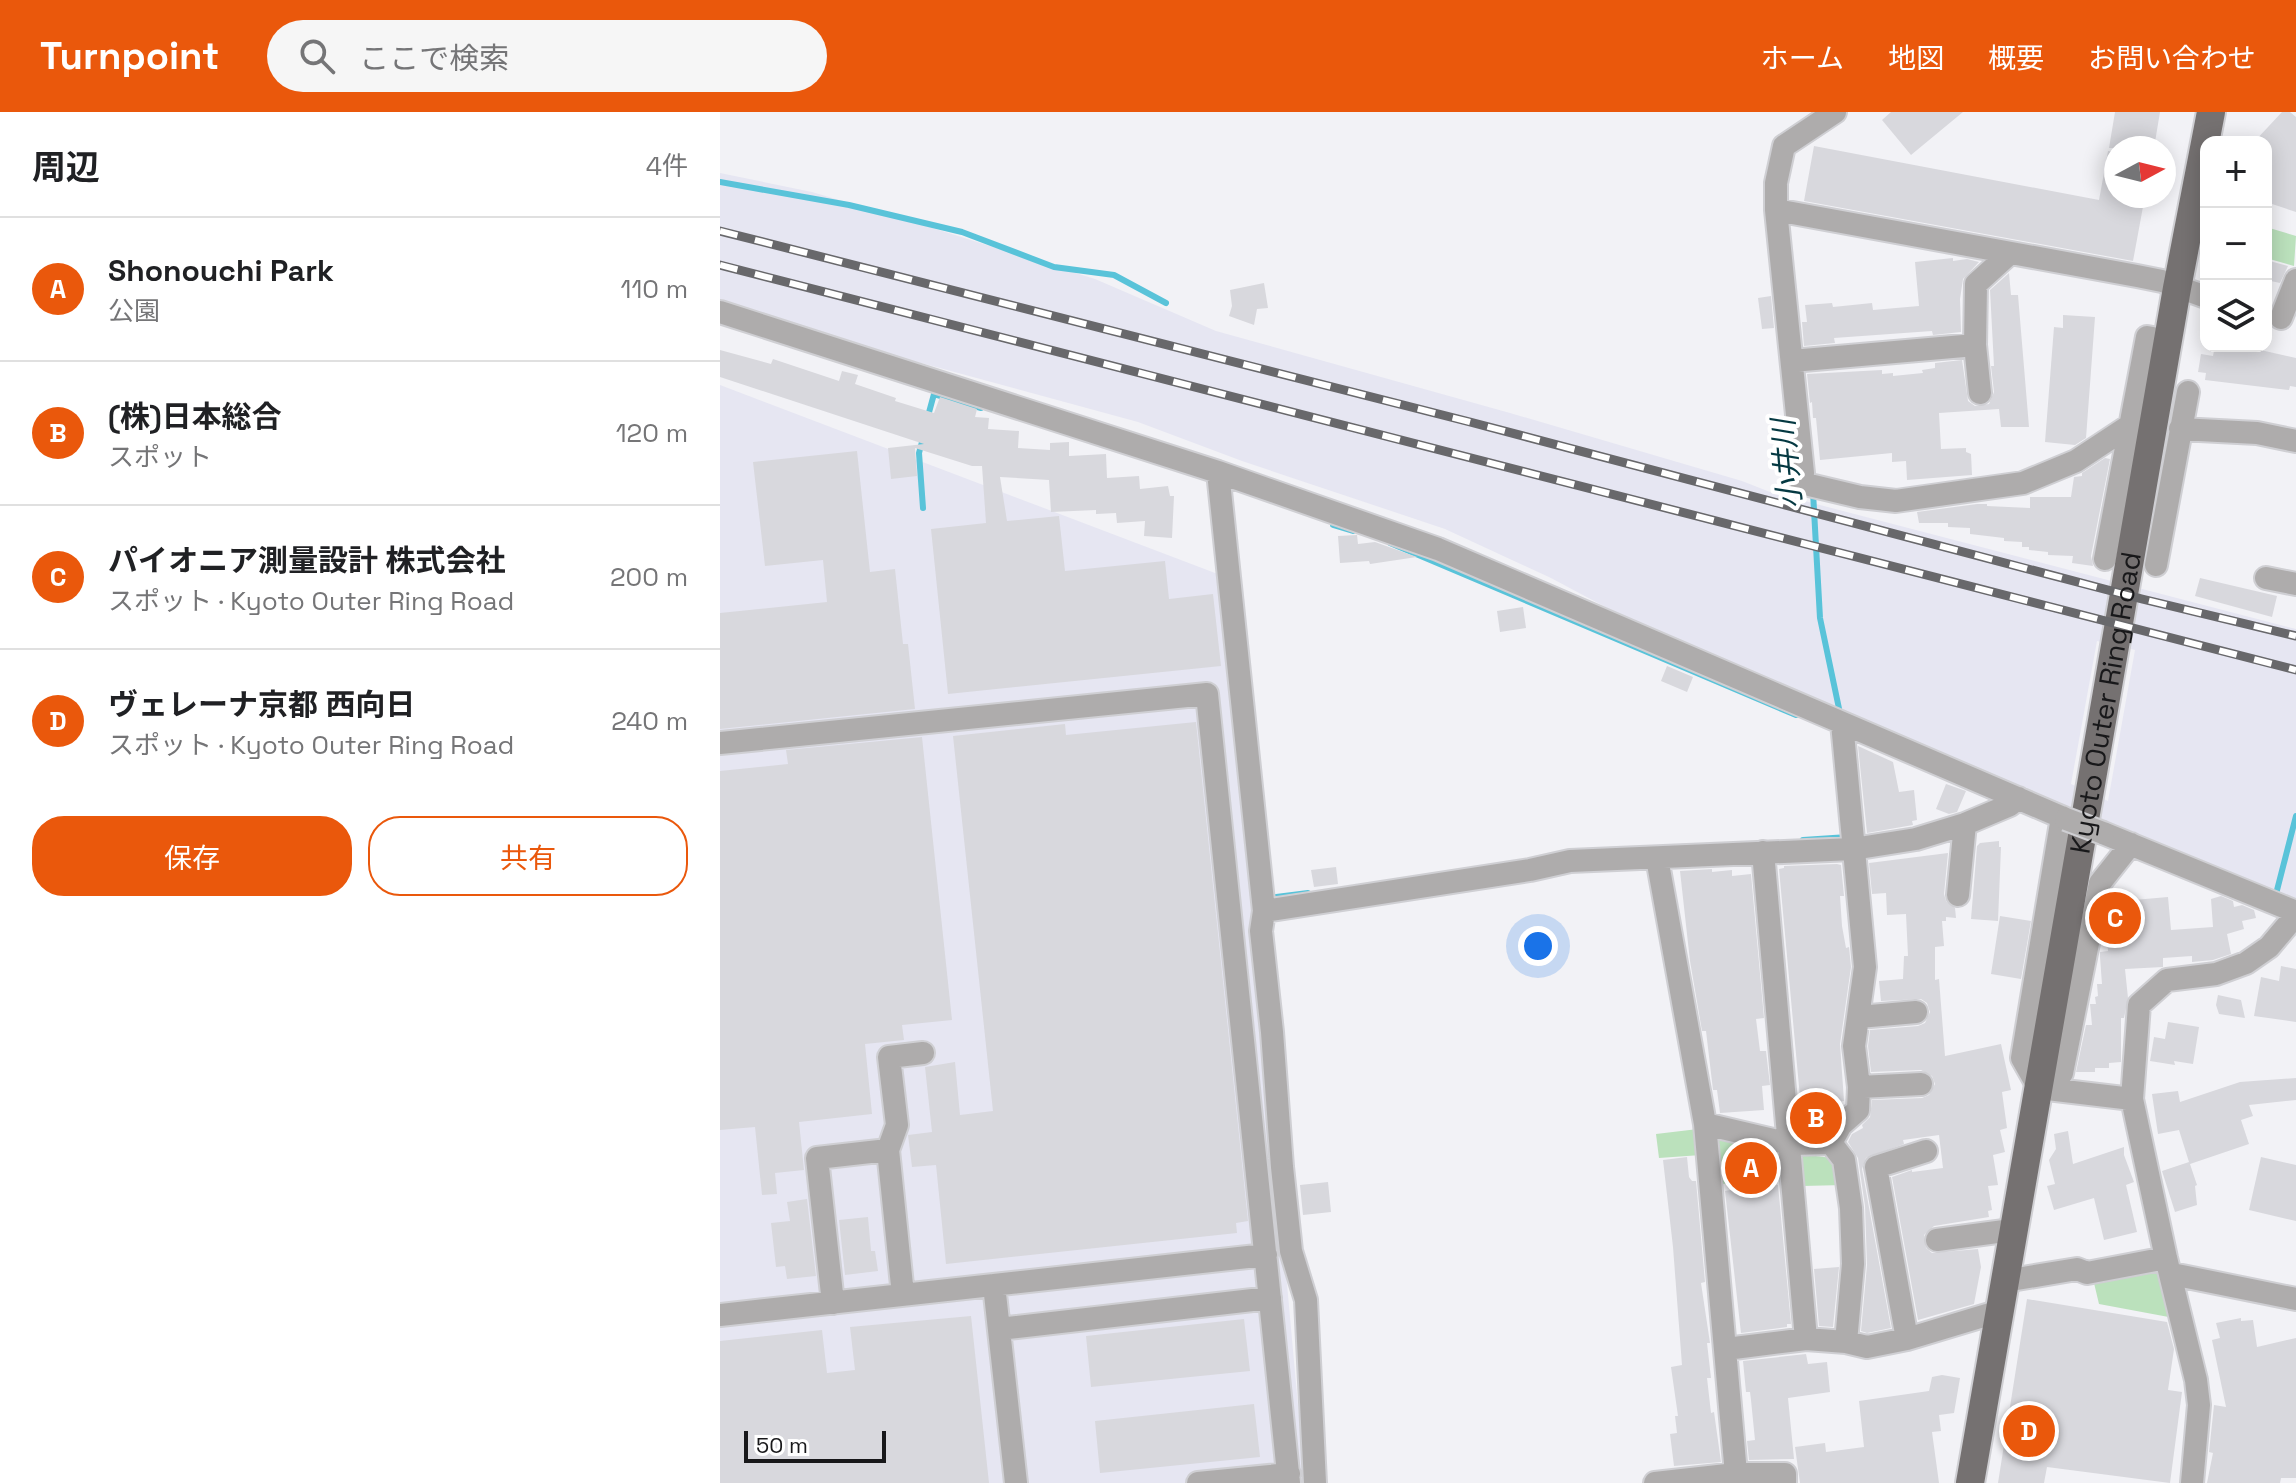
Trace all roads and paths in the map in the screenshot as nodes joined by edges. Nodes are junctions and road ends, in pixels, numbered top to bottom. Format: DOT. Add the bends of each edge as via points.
graph roads {
  1 [pos="1835,112"];
  2 [pos="2211,112"];
  3 [pos="1776,210"];
  4 [pos="2009,254"];
  5 [pos="2296,280"];
  6 [pos="2177,288"];
  7 [pos="2200,295"];
  8 [pos="720,312"];
  9 [pos="2281,318"];
  10 [pos="2169,341"];
  11 [pos="1975,345"];
  12 [pos="1792,361"];
  13 [pos="2188,392"];
  14 [pos="1980,393"];
  15 [pos="2129,426"];
  16 [pos="2180,429"];
  17 [pos="2296,441"];
  18 [pos="1218,472"];
  19 [pos="2105,559"];
  20 [pos="2156,565"];
  21 [pos="2266,578"];
  22 [pos="2296,584"];
  23 [pos="1842,723"];
  24 [pos="720,743"];
  25 [pos="2018,798"];
  26 [pos="2064,818"];
  27 [pos="1965,824"];
  28 [pos="2131,844"];
  29 [pos="1853,849"];
  30 [pos="1763,852"];
  31 [pos="1657,858"];
  32 [pos="1958,895"];
  33 [pos="1264,911"];
  34 [pos="2296,914"];
  35 [pos="1916,1012"];
  36 [pos="1859,1017"];
  37 [pos="923,1053"];
  38 [pos="1921,1084"];
  39 [pos="1859,1087"];
  40 [pos="2039,1088"];
  41 [pos="2132,1099"];
  42 [pos="1705,1124"];
  43 [pos="1831,1143"];
  44 [pos="1790,1144"];
  45 [pos="888,1150"];
  46 [pos="1926,1151"];
  47 [pos="2012,1230"];
  48 [pos="1937,1240"];
  49 [pos="1266,1255"];
  50 [pos="2169,1266"];
  51 [pos="2005,1281"];
  52 [pos="994,1285"];
  53 [pos="903,1295"];
  54 [pos="1270,1298"];
  55 [pos="2296,1299"];
  56 [pos="833,1303"];
  57 [pos="2000,1311"];
  58 [pos="720,1315"];
  59 [pos="999,1329"];
  60 [pos="1806,1339"];
  61 [pos="1907,1339"];
  62 [pos="1846,1342"];
  63 [pos="1726,1349"];
  64 [pos="1736,1474"];
  65 [pos="1289,1478"];
  66 [pos="1016,1483"];
  67 [pos="1198,1483"];
  68 [pos="1315,1483"];
  69 [pos="1655,1483"];
  70 [pos="1785,1483"];
  71 [pos="1970,1483"];
  72 [pos="2192,1483"];
  1 -- 3 [label="street" via="1784,146"];
  2 -- 6 [label="main road, Kyoto Outer Ring Road"];
  3 -- 4 [label="street"];
  3 -- 12 [label="street"];
  4 -- 6 [label="street"];
  4 -- 11 [label="street" via="1976,284"];
  5 -- 9 [label="street"];
  6 -- 7 [label="street"];
  6 -- 10 [label="main road, Kyoto Outer Ring Road"];
  8 -- 18 [label="street"];
  10 -- 15 [label="street" via="2147,337"];
  10 -- 40 [label="main road, Kyoto Outer Ring Road"];
  11 -- 12 [label="street"];
  11 -- 14 [label="street"];
  12 -- 15 [label="street" via="1801,483 1860,497 1896,501 2023,483 2076,461"];
  13 -- 16 [label="street"];
  15 -- 19 [label="street"];
  16 -- 17 [label="street"];
  16 -- 20 [label="street"];
  18 -- 23 [label="street" via="1438,549"];
  18 -- 33 [label="street"];
  21 -- 22 [label="street"];
  23 -- 25 [label="street"];
  23 -- 29 [label="street"];
  24 -- 49 [label="street" via="1207,694"];
  25 -- 26 [label="street"];
  25 -- 27 [label="street"];
  26 -- 28 [label="street, bridge"];
  26 -- 40 [label="street" via="2022,1058"];
  27 -- 29 [label="street"];
  27 -- 32 [label="street"];
  28 -- 34 [label="street"];
  28 -- 40 [label="street" via="2100,883 2062,1073"];
  29 -- 30 [label="street"];
  29 -- 36 [label="street" via="1865,967"];
  30 -- 31 [label="street"];
  30 -- 44 [label="street"];
  31 -- 33 [label="street" via="1570,861"];
  31 -- 42 [label="street"];
  33 -- 68 [label="street" via="1261,931 1291,1251 1306,1300"];
  34 -- 41 [label="street" via="2269,947 2246,963 2216,974 2167,980 2139,1005"];
  35 -- 36 [label="street"];
  36 -- 39 [label="street" via="1854,1046"];
  37 -- 45 [label="street" via="889,1057 897,1125"];
  38 -- 39 [label="street"];
  39 -- 43 [label="street" via="1858,1110"];
  40 -- 41 [label="street"];
  40 -- 47 [label="main road, Kyoto Outer Ring Road"];
  41 -- 50 [label="street"];
  42 -- 44 [label="street"];
  42 -- 63 [label="street"];
  43 -- 44 [label="street"];
  43 -- 62 [label="street" via="1844,1160 1851,1208 1853,1264"];
  44 -- 60 [label="street"];
  45 -- 53 [label="street"];
  45 -- 56 [label="street" via="817,1158"];
  46 -- 61 [label="street" via="1876,1167"];
  47 -- 48 [label="street"];
  47 -- 51 [label="main road, Kyoto Outer Ring Road"];
  49 -- 52 [label="street"];
  49 -- 54 [label="street"];
  50 -- 51 [label="street" via="2087,1273 2077,1269"];
  50 -- 55 [label="street"];
  50 -- 72 [label="street" via="2199,1405"];
  51 -- 57 [label="main road, Kyoto Outer Ring Road"];
  52 -- 53 [label="street"];
  52 -- 59 [label="street"];
  53 -- 56 [label="street"];
  54 -- 59 [label="street"];
  54 -- 65 [label="street"];
  56 -- 58 [label="street"];
  57 -- 61 [label="street"];
  57 -- 71 [label="main road, Kyoto Outer Ring Road"];
  59 -- 66 [label="street"];
  60 -- 62 [label="street"];
  60 -- 63 [label="street"];
  61 -- 62 [label="street" via="1867,1347"];
  63 -- 64 [label="street"];
  64 -- 69 [label="street"];
  64 -- 70 [label="street" via="1785,1474"];
  65 -- 67 [label="street"];
}
